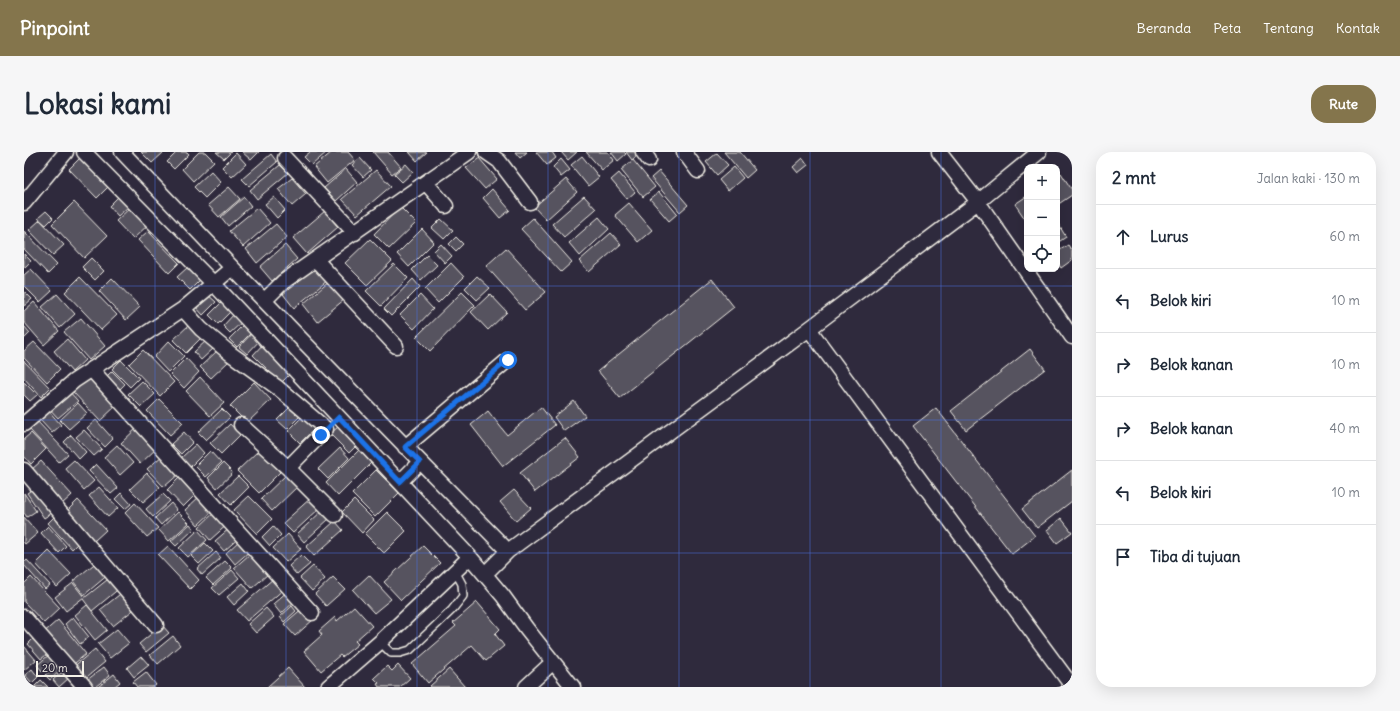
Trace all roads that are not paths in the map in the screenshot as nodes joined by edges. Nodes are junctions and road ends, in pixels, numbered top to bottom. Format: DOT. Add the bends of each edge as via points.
graph roads {
  1 [pos="66,152"];
  2 [pos="84,152"];
  3 [pos="122,152"];
  4 [pos="469,152"];
  5 [pos="486,152"];
  6 [pos="684,152"];
  7 [pos="939,152"];
  8 [pos="1039,152"];
  9 [pos="285,158"];
  10 [pos="698,171"];
  11 [pos="426,183"];
  12 [pos="530,202"];
  13 [pos="978,202"];
  14 [pos="24,203"];
  15 [pos="446,206"];
  16 [pos="355,233"];
  17 [pos="316,260"];
  18 [pos="232,268"];
  19 [pos="213,283"];
  20 [pos="265,300"];
  21 [pos="183,309"];
  22 [pos="808,329"];
  23 [pos="1072,337"];
  24 [pos="396,346"];
  25 [pos="508,360"];
  26 [pos="91,369"];
  27 [pos="339,417"];
  28 [pos="24,424"];
  29 [pos="241,425"];
  30 [pos="326,429"];
  31 [pos="405,447"];
  32 [pos="420,462"];
  33 [pos="288,468"];
  34 [pos="24,470"];
  35 [pos="400,482"];
  36 [pos="335,515"];
  37 [pos="508,552"];
  38 [pos="470,557"];
  39 [pos="456,571"];
  40 [pos="485,574"];
  41 [pos="312,613"];
  42 [pos="24,617"];
  43 [pos="156,624"];
  44 [pos="380,642"];
  45 [pos="553,662"];
  46 [pos="1072,686"];
  47 [pos="85,687"];
  48 [pos="328,687"];
  49 [pos="526,687"];
  50 [pos="573,687"];
  1 -- 14 [label="street"];
  2 -- 19 [label="street"];
  3 -- 18 [label="street"];
  4 -- 11 [label="street"];
  5 -- 12 [label="street" via="499,161"];
  6 -- 10 [label="street"];
  7 -- 13 [label="street"];
  8 -- 13 [label="street"];
  9 -- 16 [label="street"];
  11 -- 15 [label="street"];
  11 -- 16 [label="street"];
  13 -- 22 [label="street"];
  13 -- 23 [label="street"];
  16 -- 17 [label="street"];
  17 -- 20 [label="street" via="283,282"];
  17 -- 24 [label="street"];
  18 -- 19 [label="street"];
  18 -- 20 [label="street"];
  19 -- 21 [label="street"];
  19 -- 27 [label="street"];
  20 -- 31 [label="street"];
  21 -- 26 [label="street"];
  21 -- 30 [label="street" via="200,329 278,388"];
  22 -- 37 [label="street"];
  22 -- 46 [label="street"];
  25 -- 31 [label="street"];
  26 -- 28 [label="street"];
  26 -- 41 [label="street"];
  27 -- 30 [label="street"];
  27 -- 35 [label="street"];
  29 -- 33 [label="street"];
  30 -- 33 [label="street"];
  31 -- 32 [label="street"];
  32 -- 35 [label="street"];
  32 -- 37 [label="street"];
  33 -- 36 [label="street"];
  34 -- 43 [label="street"];
  35 -- 38 [label="street"];
  37 -- 40 [label="street"];
  38 -- 39 [label="street"];
  38 -- 40 [label="street"];
  39 -- 44 [label="street"];
  39 -- 44 [label="lane" via="462,584 463,596 410,650 400,654 391,653"];
  40 -- 45 [label="street"];
  42 -- 47 [label="street"];
  44 -- 48 [label="street"];
  45 -- 49 [label="street"];
  45 -- 50 [label="street"];
}
